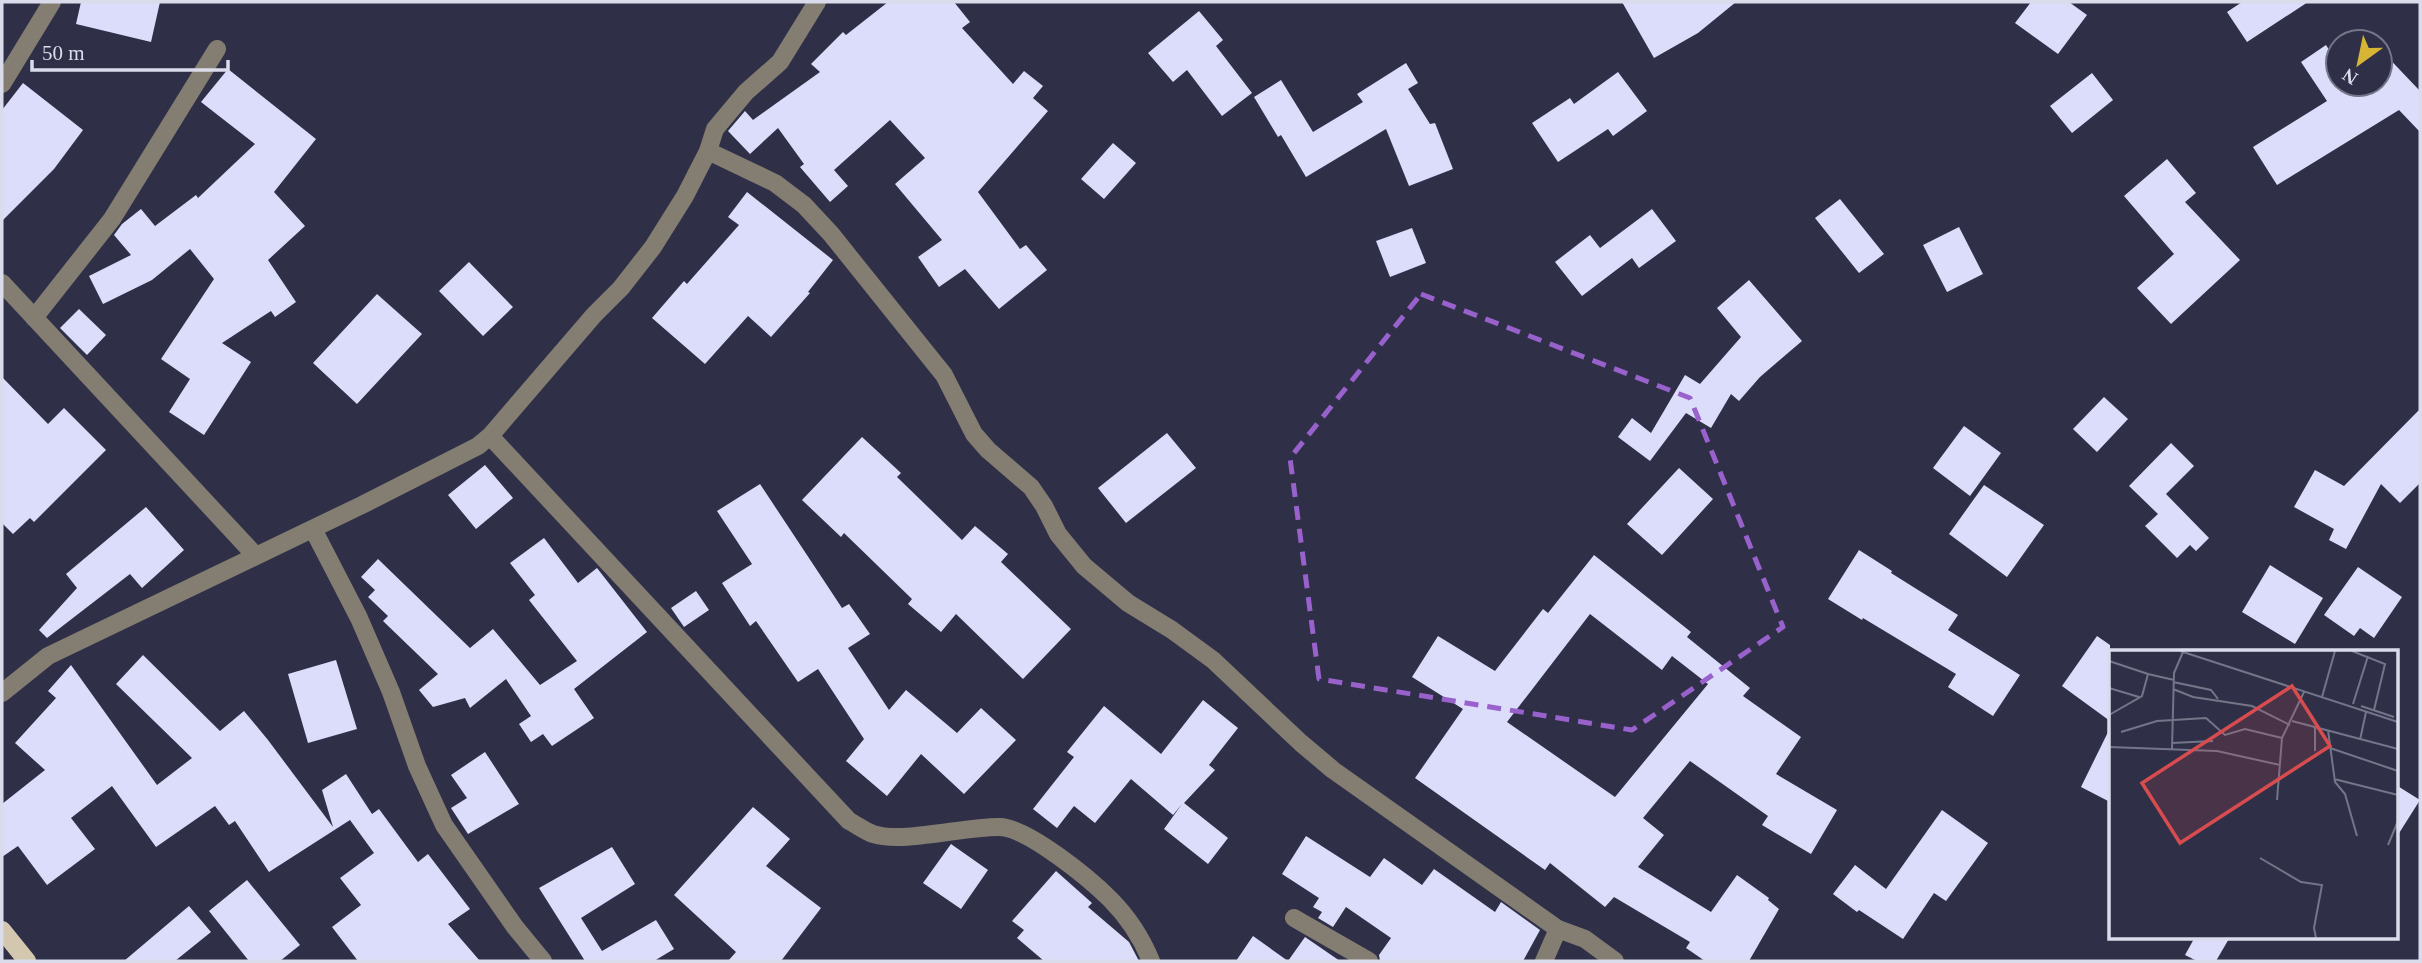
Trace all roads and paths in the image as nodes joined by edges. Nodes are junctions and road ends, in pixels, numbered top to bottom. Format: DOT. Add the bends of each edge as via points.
graph roads {
  1 [pos="51,2"];
  2 [pos="817,2"];
  3 [pos="218,49"];
  4 [pos="2,84"];
  5 [pos="708,151"];
  6 [pos="2,283"];
  7 [pos="34,318"];
  8 [pos="490,436"];
  9 [pos="313,529"];
  10 [pos="255,555"];
  11 [pos="2,693"];
  12 [pos="1294,918"];
  13 [pos="1558,929"];
  14 [pos="2,930"];
  15 [pos="27,961"];
  16 [pos="543,961"];
  17 [pos="1151,961"];
  18 [pos="1369,961"];
  19 [pos="1544,961"];
  20 [pos="1615,961"];
  1 -- 4 [label="street"];
  2 -- 5 [label="street" via="780,62 746,92 715,129"];
  3 -- 7 [label="street" via="112,219"];
  5 -- 8 [label="street" via="653,247"];
  5 -- 13 [label="street" via="775,183 831,234 944,375 974,434 1031,487 1071,552 1103,585 1213,660 1333,770"];
  6 -- 7 [label="street"];
  7 -- 10 [label="street"];
  8 -- 9 [label="street" via="444,465"];
  8 -- 17 [label="street" via="849,821 874,835 1002,827 1025,835 1112,901"];
  9 -- 10 [label="street"];
  9 -- 16 [label="street" via="359,618 444,825"];
  10 -- 11 [label="street" via="48,656"];
  12 -- 18 [label="street"];
  13 -- 19 [label="street"];
  13 -- 20 [label="street" via="1585,939"];
  14 -- 15 [label="main road"];
}
